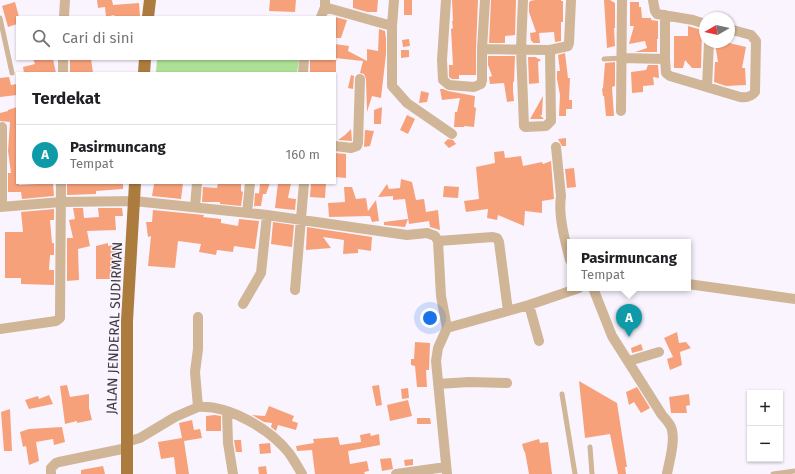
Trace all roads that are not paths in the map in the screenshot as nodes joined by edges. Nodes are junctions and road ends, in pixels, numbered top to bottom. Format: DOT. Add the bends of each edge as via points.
graph roads {
  1 [pos="65,0"];
  2 [pos="150,0"];
  3 [pos="394,0"];
  4 [pos="446,0"];
  5 [pos="485,0"];
  6 [pos="523,0"];
  7 [pos="571,0"];
  8 [pos="622,0"];
  9 [pos="654,0"];
  10 [pos="325,4"];
  11 [pos="665,15"];
  12 [pos="64,16"];
  13 [pos="148,16"];
  14 [pos="321,16"];
  15 [pos="0,18"];
  16 [pos="699,22"];
  17 [pos="392,26"];
  18 [pos="735,31"];
  19 [pos="709,48"];
  20 [pos="521,49"];
  21 [pos="482,50"];
  22 [pos="550,50"];
  23 [pos="622,58"];
  24 [pos="604,59"];
  25 [pos="665,59"];
  26 [pos="63,60"];
  27 [pos="145,60"];
  28 [pos="304,60"];
  29 [pos="63,72"];
  30 [pos="144,72"];
  31 [pos="303,72"];
  32 [pos="12,73"];
  33 [pos="360,80"];
  34 [pos="707,87"];
  35 [pos="621,111"];
  36 [pos="2,127"];
  37 [pos="452,134"];
  38 [pos="336,146"];
  39 [pos="556,147"];
  40 [pos="61,184"];
  41 [pos="135,184"];
  42 [pos="197,184"];
  43 [pos="250,184"];
  44 [pos="304,184"];
  45 [pos="134,201"];
  46 [pos="61,202"];
  47 [pos="1,207"];
  48 [pos="195,207"];
  49 [pos="247,213"];
  50 [pos="266,215"];
  51 [pos="301,220"];
  52 [pos="438,241"];
  53 [pos="567,247"];
  54 [pos="691,284"];
  55 [pos="295,290"];
  56 [pos="569,291"];
  57 [pos="594,291"];
  58 [pos="795,299"];
  59 [pos="243,304"];
  60 [pos="529,305"];
  61 [pos="508,311"];
  62 [pos="198,317"];
  63 [pos="448,328"];
  64 [pos="0,329"];
  65 [pos="539,341"];
  66 [pos="659,352"];
  67 [pos="629,361"];
  68 [pos="507,383"];
  69 [pos="438,384"];
  70 [pos="562,394"];
  71 [pos="198,407"];
  72 [pos="227,412"];
  73 [pos="126,445"];
  74 [pos="590,447"];
  75 [pos="446,470"];
  76 [pos="795,471"];
  77 [pos="51,474"];
  78 [pos="127,474"];
  79 [pos="233,474"];
  80 [pos="302,474"];
  81 [pos="396,474"];
  82 [pos="575,474"];
  83 [pos="592,474"];
  84 [pos="667,474"];
  85 [pos="773,474"];
  1 -- 12 [label="street"];
  2 -- 13 [label="main road"];
  3 -- 17 [label="street"];
  4 -- 21 [label="street" via="443,80 449,85 474,87 481,84"];
  5 -- 21 [label="street"];
  6 -- 20 [label="street"];
  7 -- 22 [label="street" via="568,46"];
  8 -- 23 [label="street"];
  9 -- 11 [label="street" via="657,14"];
  10 -- 14 [label="street"];
  10 -- 17 [label="street"];
  11 -- 16 [label="street"];
  11 -- 25 [label="street"];
  15 -- 32 [label="lane"];
  17 -- 37 [label="street" via="392,86 407,103"];
  18 -- 34 [label="street" via="751,35 756,41 755,92 752,96 740,97"];
  19 -- 34 [label="street"];
  20 -- 21 [label="street"];
  20 -- 22 [label="street"];
  20 -- 22 [label="street" via="525,127 546,126 551,122"];
  23 -- 24 [label="lane"];
  23 -- 25 [label="street"];
  23 -- 35 [label="street"];
  25 -- 34 [label="street" via="666,73 670,76"];
  26 -- 29 [label="street"];
  27 -- 30 [label="main road"];
  28 -- 31 [label="street"];
  33 -- 38 [label="street" via="358,143 351,148"];
  36 -- 47 [label="street"];
  39 -- 53 [label="street" via="560,203"];
  40 -- 46 [label="street"];
  41 -- 45 [label="main road, JALAN JENDERAL SUDIRMAN"];
  42 -- 48 [label="street"];
  43 -- 49 [label="street"];
  44 -- 51 [label="street"];
  45 -- 46 [label="street"];
  45 -- 48 [label="street"];
  45 -- 73 [label="main road, JALAN JENDERAL SUDIRMAN" via="127,321"];
  46 -- 47 [label="street"];
  46 -- 64 [label="street" via="60,318 56,321"];
  48 -- 49 [label="street"];
  49 -- 50 [label="street"];
  50 -- 51 [label="street"];
  50 -- 59 [label="street" via="261,273"];
  51 -- 52 [label="street" via="407,235 427,233 435,236"];
  51 -- 55 [label="street"];
  52 -- 61 [label="street" via="497,238"];
  52 -- 63 [label="street" via="441,296"];
  54 -- 58 [label="street"];
  56 -- 60 [label="street"];
  57 -- 67 [label="street" via="612,336"];
  60 -- 61 [label="street"];
  60 -- 65 [label="street"];
  61 -- 63 [label="street"];
  62 -- 71 [label="street" via="195,372"];
  63 -- 69 [label="street" via="438,348"];
  66 -- 67 [label="street"];
  67 -- 84 [label="street" via="671,426 672,443"];
  68 -- 69 [label="street"];
  69 -- 75 [label="street"];
  70 -- 82 [label="lane"];
  71 -- 72 [label="street"];
  71 -- 73 [label="street"];
  72 -- 79 [label="street"];
  72 -- 80 [label="street" via="262,428 288,453"];
  73 -- 77 [label="street" via="56,463 51,468"];
  73 -- 78 [label="main road, JALAN JENDERAL SUDIRMAN"];
  74 -- 83 [label="lane"];
  75 -- 81 [label="street"];
  76 -- 85 [label="lane"];
}
